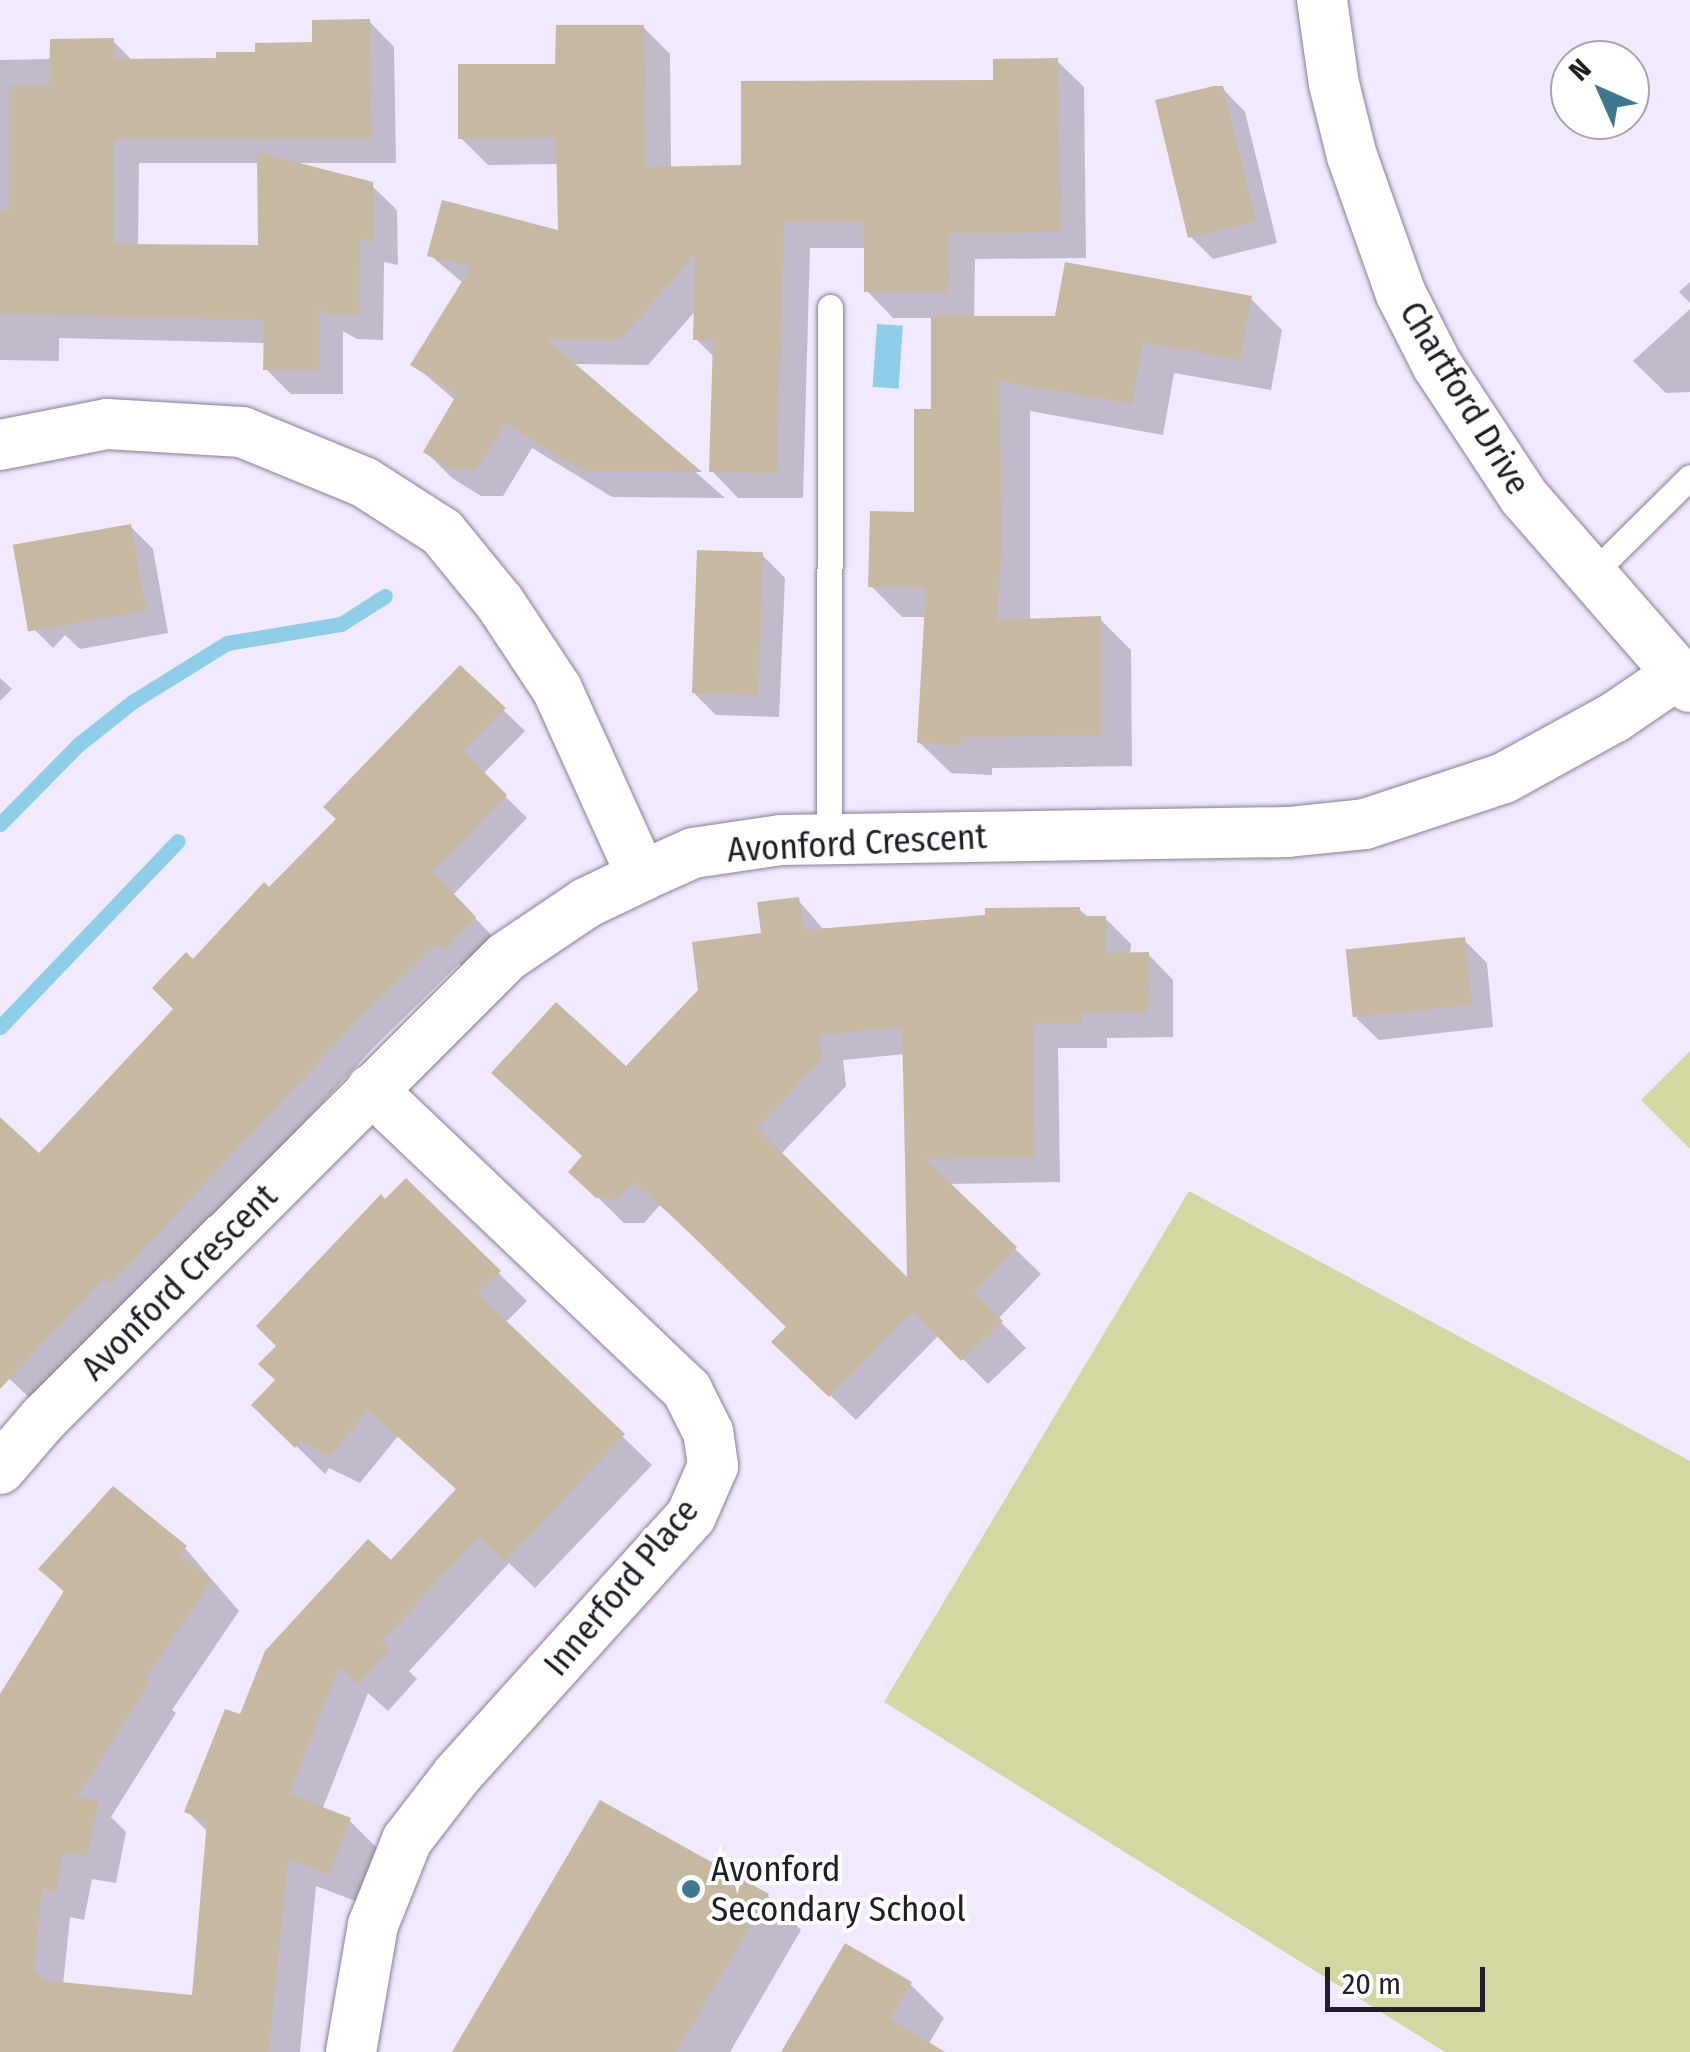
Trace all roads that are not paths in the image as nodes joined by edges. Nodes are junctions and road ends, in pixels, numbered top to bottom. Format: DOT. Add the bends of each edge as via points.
graph roads {
  1 [pos="1322,0"];
  2 [pos="830,307"];
  3 [pos="0,446"];
  4 [pos="1690,477"];
  5 [pos="1591,576"];
  6 [pos="1684,681"];
  7 [pos="829,839"];
  8 [pos="642,876"];
  9 [pos="371,1089"];
  10 [pos="0,1469"];
  11 [pos="352,2052"];
  1 -- 5 [label="street, Chartford Drive" via="1352,156 1401,294 1478,432"];
  2 -- 7 [label="lane"];
  3 -- 8 [label="street" via="106,424 242,432 364,482 442,532 557,689"];
  4 -- 5 [label="lane"];
  5 -- 6 [label="street, Chartford Drive"];
  6 -- 7 [label="street, Avonford Crescent" via="1504,778 1365,824 1288,832"];
  7 -- 8 [label="street, Avonford Crescent" via="693,853"];
  8 -- 9 [label="street, Avonford Crescent" via="586,903 506,956"];
  9 -- 10 [label="street, Avonford Crescent"];
  9 -- 11 [label="street, Innerford Place" via="687,1390 708,1432 713,1466 691,1516 457,1776 408,1840 373,1926"];
}
